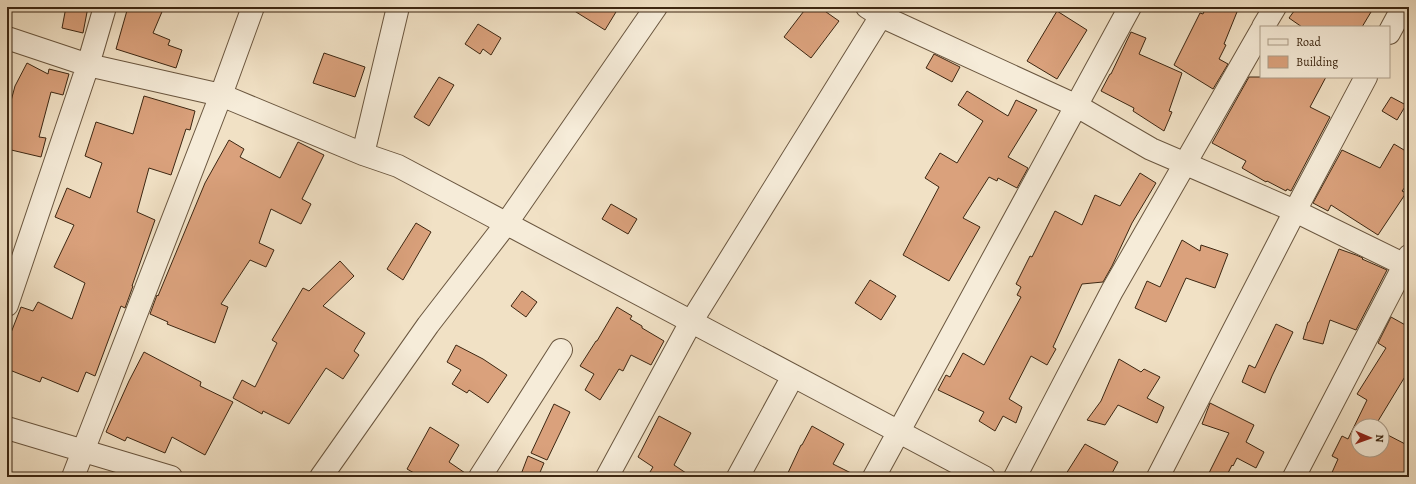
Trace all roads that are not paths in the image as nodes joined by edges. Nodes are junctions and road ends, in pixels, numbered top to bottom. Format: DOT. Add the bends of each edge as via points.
graph roads {
  1 [pos="105,7"];
  2 [pos="253,7"];
  3 [pos="398,7"];
  4 [pos="656,7"];
  5 [pos="1130,7"];
  6 [pos="1275,7"];
  7 [pos="1403,7"];
  8 [pos="874,12"];
  9 [pos="1264,26"];
  10 [pos="1390,31"];
  11 [pos="1260,33"];
  12 [pos="7,38"];
  13 [pos="88,65"];
  14 [pos="1365,78"];
  15 [pos="221,95"];
  16 [pos="1077,106"];
  17 [pos="363,154"];
  18 [pos="1185,163"];
  19 [pos="1294,211"];
  20 [pos="506,224"];
  21 [pos="1408,262"];
  22 [pos="7,305"];
  23 [pos="691,322"];
  24 [pos="561,350"];
  25 [pos="793,376"];
  26 [pos="7,428"];
  27 [pos="899,432"];
  28 [pos="82,451"];
  29 [pos="73,477"];
  30 [pos="171,477"];
  31 [pos="321,477"];
  32 [pos="480,477"];
  33 [pos="607,477"];
  34 [pos="738,477"];
  35 [pos="874,477"];
  36 [pos="984,477"];
  37 [pos="1015,477"];
  38 [pos="1158,477"];
  39 [pos="1294,477"];
  1 -- 13 [label="street"];
  2 -- 15 [label="street"];
  3 -- 17 [label="street"];
  4 -- 20 [label="street"];
  5 -- 16 [label="street"];
  6 -- 9 [label="street"];
  7 -- 10 [label="street"];
  8 -- 16 [label="street"];
  8 -- 23 [label="street"];
  11 -- 18 [label="street"];
  12 -- 13 [label="street"];
  13 -- 15 [label="street"];
  13 -- 22 [label="street"];
  14 -- 19 [label="street"];
  15 -- 17 [label="street"];
  15 -- 28 [label="street"];
  16 -- 18 [label="street" via="1151,149"];
  16 -- 27 [label="street"];
  17 -- 20 [label="street" via="398,166"];
  18 -- 19 [label="street"];
  18 -- 37 [label="street" via="1112,291"];
  19 -- 21 [label="street"];
  19 -- 38 [label="street"];
  20 -- 23 [label="street"];
  20 -- 31 [label="street" via="428,325"];
  21 -- 39 [label="street"];
  23 -- 25 [label="street"];
  23 -- 33 [label="street"];
  24 -- 32 [label="street"];
  25 -- 27 [label="street"];
  25 -- 34 [label="street"];
  26 -- 28 [label="street"];
  27 -- 35 [label="street"];
  27 -- 36 [label="street"];
  28 -- 29 [label="street"];
  28 -- 30 [label="street"];
}
